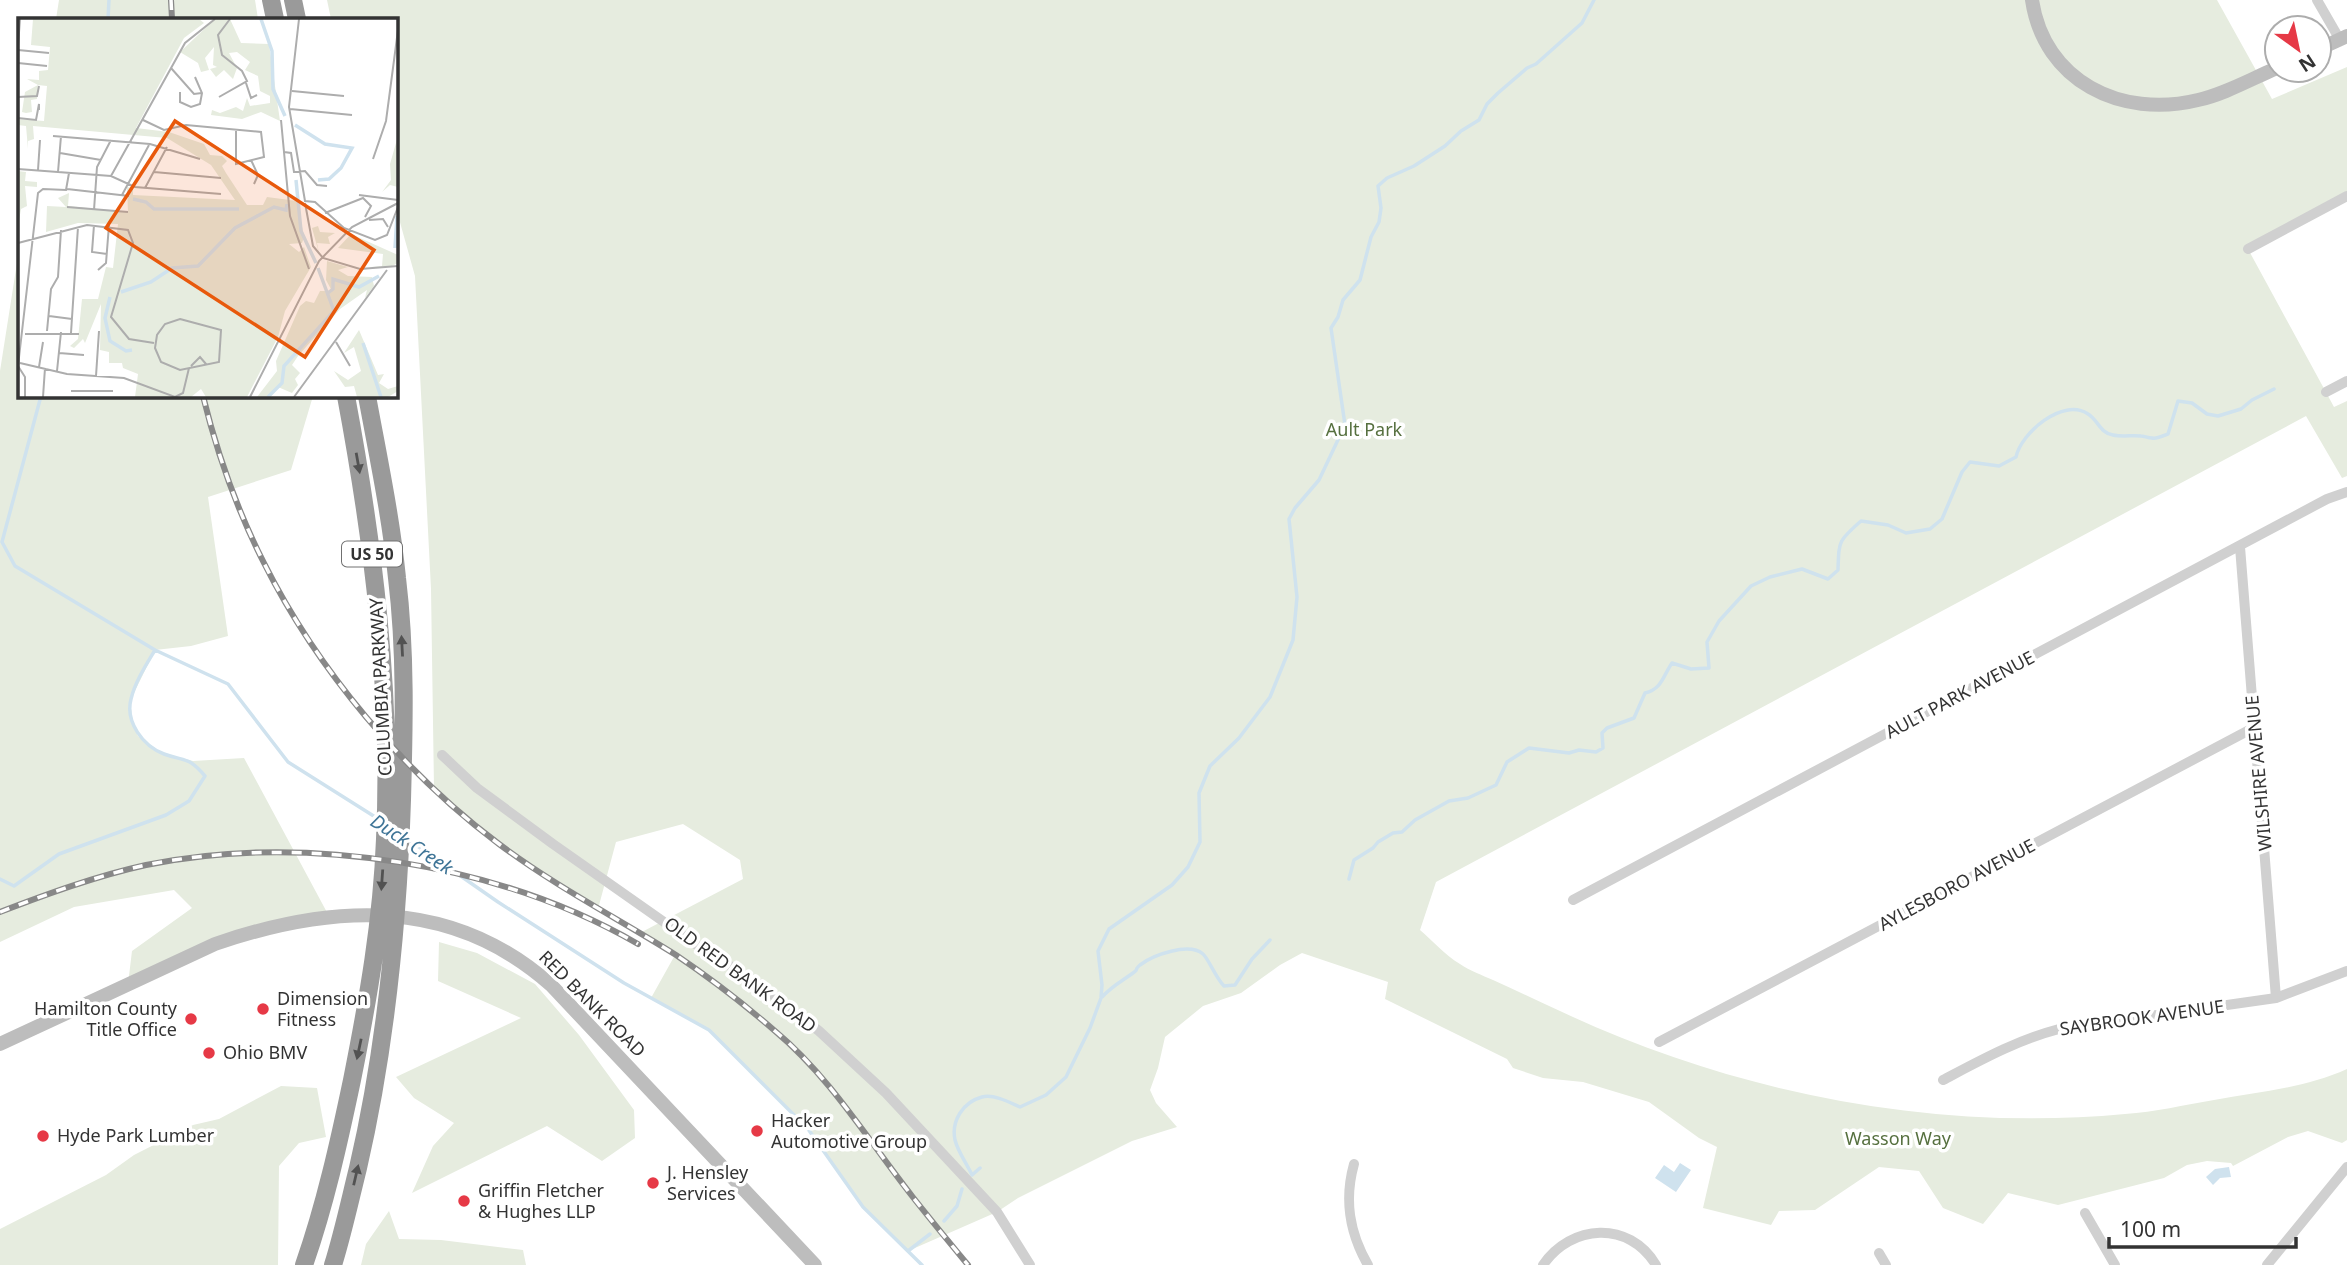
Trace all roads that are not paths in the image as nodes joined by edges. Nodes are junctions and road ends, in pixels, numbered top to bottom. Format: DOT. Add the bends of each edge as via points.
graph roads {
  1 [pos="271,0"];
  2 [pos="293,0"];
  3 [pos="2032,0"];
  4 [pos="2317,0"];
  5 [pos="275,18"];
  6 [pos="297,18"];
  7 [pos="2344,38"];
  8 [pos="2263,74"];
  9 [pos="2347,196"];
  10 [pos="2248,249"];
  11 [pos="2347,381"];
  12 [pos="2326,392"];
  13 [pos="346,397"];
  14 [pos="367,397"];
  15 [pos="2347,492"];
  16 [pos="2240,547"];
  17 [pos="394,714"];
  18 [pos="2256,727"];
  19 [pos="442,755"];
  20 [pos="1573,900"];
  21 [pos="384,956"];
  22 [pos="2347,971"];
  23 [pos="2276,999"];
  24 [pos="1659,1042"];
  25 [pos="0,1044"];
  26 [pos="1943,1080"];
  27 [pos="1354,1164"];
  28 [pos="2347,1167"];
  29 [pos="2085,1213"];
  30 [pos="1879,1253"];
  31 [pos="304,1265"];
  32 [pos="332,1265"];
  33 [pos="815,1265"];
  34 [pos="1030,1265"];
  35 [pos="1368,1265"];
  36 [pos="1543,1265"];
  37 [pos="1656,1265"];
  38 [pos="1886,1265"];
  39 [pos="2115,1265"];
  40 [pos="2267,1265"];
  1 -- 5 [label="highway"];
  2 -- 6 [label="highway"];
  3 -- 8 [label="street" via="2053,54 2077,81 2109,96 2155,105 2179,104 2213,96"];
  4 -- 7 [label="street"];
  9 -- 10 [label="street"];
  11 -- 12 [label="street"];
  13 -- 17 [label="highway, COLUMBIA PARKWAY / US 50, one-way" via="369,523"];
  17 -- 14 [label="highway, COLUMBIA PARKWAY / US 50, one-way" via="402,651 398,580"];
  15 -- 16 [label="street, AULT PARK AVENUE"];
  16 -- 18 [label="street, WILSHIRE AVENUE"];
  16 -- 20 [label="street, AULT PARK AVENUE"];
  17 -- 21 [label="highway, COLUMBIA PARKWAY / US 50" via="400,878"];
  18 -- 23 [label="street, WILSHIRE AVENUE"];
  18 -- 24 [label="street, AYLESBORO AVENUE"];
  19 -- 34 [label="street, OLD RED BANK ROAD" via="477,788 646,902 701,948 797,1012 886,1093 997,1212"];
  21 -- 31 [label="highway, COLUMBIA PARKWAY / US 50, one-way"];
  32 -- 21 [label="highway, COLUMBIA PARKWAY / US 50, one-way" via="365,1136 380,1054"];
  22 -- 23 [label="street, SAYBROOK AVENUE"];
  23 -- 26 [label="street, SAYBROOK AVENUE" via="2059,1029 2004,1047"];
  25 -- 33 [label="street, RED BANK ROAD" via="248,933 350,916 436,923 490,942 551,985"];
  27 -- 35 [label="street" via="1349,1217"];
  28 -- 40 [label="street"];
  29 -- 39 [label="street"];
  30 -- 38 [label="street"];
  36 -- 37 [label="street" via="1567,1241 1595,1232 1628,1239"];
}
